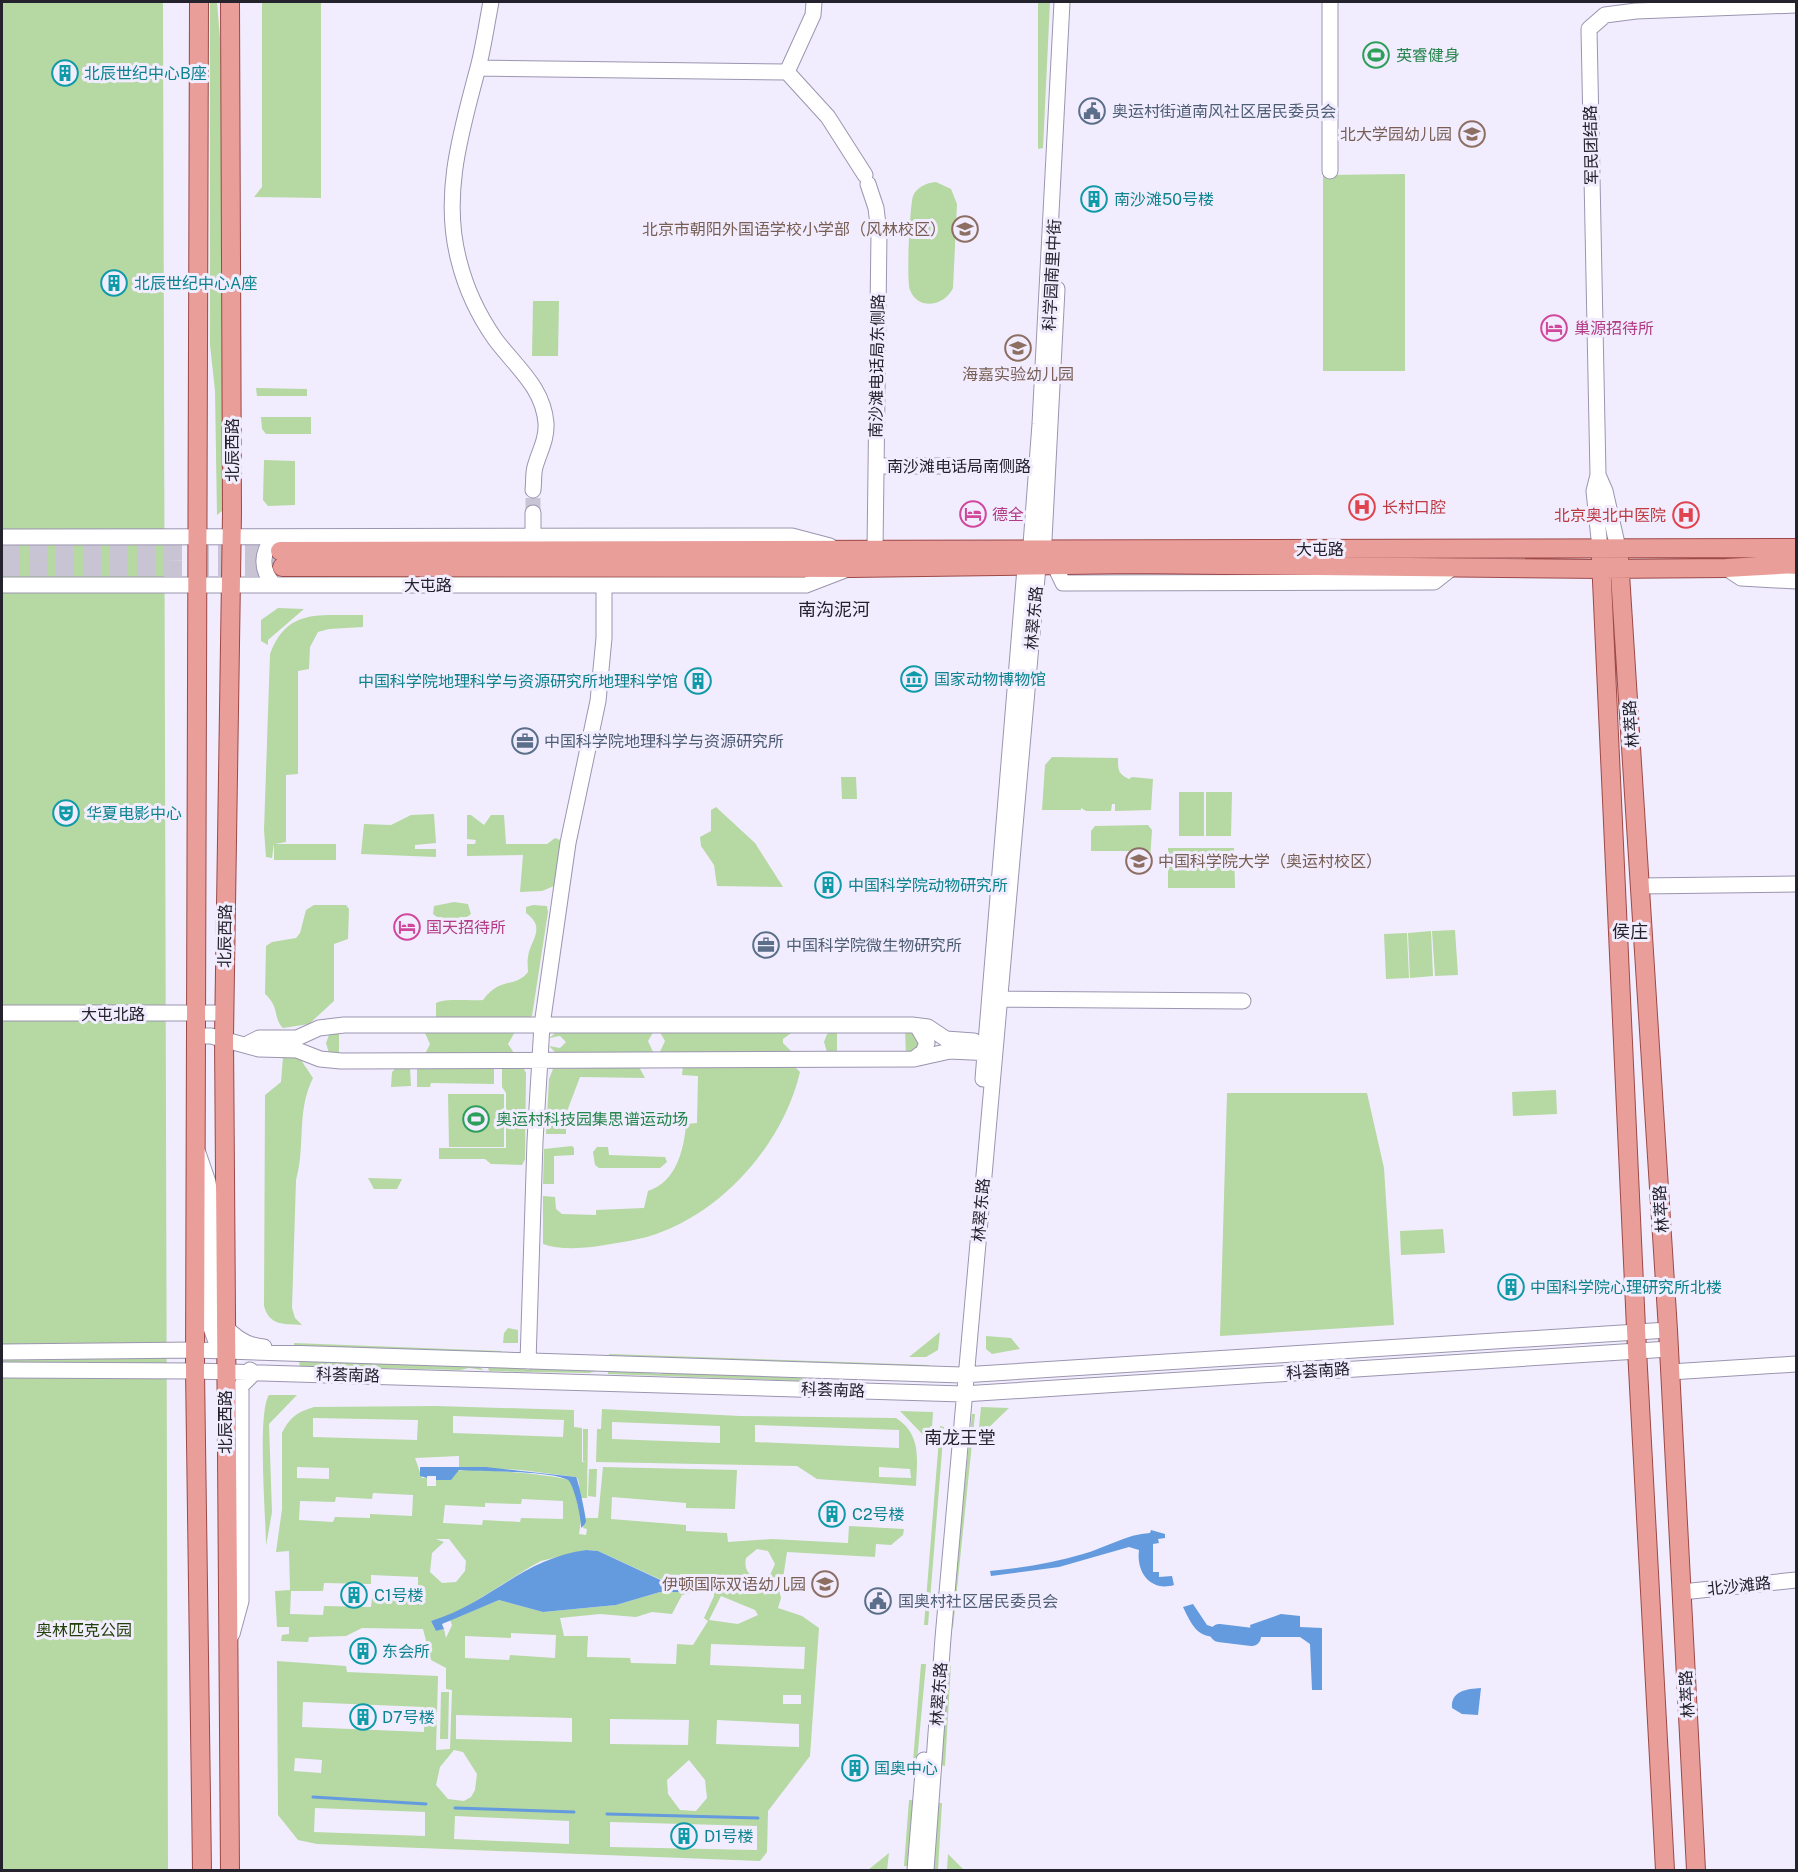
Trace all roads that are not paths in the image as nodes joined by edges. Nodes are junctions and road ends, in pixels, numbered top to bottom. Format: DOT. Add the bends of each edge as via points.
graph roads {
  1 [pos="199,2"];
  2 [pos="230,2"];
  3 [pos="491,2"];
  4 [pos="814,2"];
  5 [pos="1065,2"];
  6 [pos="1072,2"];
  7 [pos="1330,2"];
  8 [pos="1797,4"];
  9 [pos="478,68"];
  10 [pos="787,72"];
  11 [pos="1330,171"];
  12 [pos="876,466"];
  13 [pos="1040,466"];
  14 [pos="533,490"];
  15 [pos="533,513"];
  16 [pos="2,537"];
  17 [pos="197,537"];
  18 [pos="231,537"];
  19 [pos="533,537"];
  20 [pos="1609,548"];
  21 [pos="1797,548"];
  22 [pos="844,550"];
  23 [pos="875,550"];
  24 [pos="279,552"];
  25 [pos="1037,557"];
  26 [pos="1797,564"];
  27 [pos="851,568"];
  28 [pos="1620,568"];
  29 [pos="1726,568"];
  30 [pos="1602,569"];
  31 [pos="1797,581"];
  32 [pos="231,584"];
  33 [pos="2,585"];
  34 [pos="196,585"];
  35 [pos="274,585"];
  36 [pos="604,585"];
  37 [pos="1603,603"];
  38 [pos="1623,603"];
  39 [pos="1797,884"];
  40 [pos="1641,886"];
  41 [pos="1000,999"];
  42 [pos="1243,1001"];
  43 [pos="224,1013"];
  44 [pos="2,1014"];
  45 [pos="195,1014"];
  46 [pos="542,1025"];
  47 [pos="916,1026"];
  48 [pos="314,1031"];
  49 [pos="195,1036"];
  50 [pos="224,1040"];
  51 [pos="247,1044"];
  52 [pos="990,1048"];
  53 [pos="313,1057"];
  54 [pos="914,1059"];
  55 [pos="539,1060"];
  56 [pos="195,1146"];
  57 [pos="1666,1290"];
  58 [pos="1635,1292"];
  59 [pos="225,1326"];
  60 [pos="1668,1330"];
  61 [pos="1637,1340"];
  62 [pos="1669,1348"];
  63 [pos="186,1350"];
  64 [pos="2,1352"];
  65 [pos="225,1352"];
  66 [pos="296,1354"];
  67 [pos="392,1358"];
  68 [pos="528,1362"];
  69 [pos="1797,1364"];
  70 [pos="2,1370"];
  71 [pos="195,1371"];
  72 [pos="225,1371"];
  73 [pos="254,1372"];
  74 [pos="1670,1372"];
  75 [pos="295,1374"];
  76 [pos="962,1384"];
  77 [pos="225,1409"];
  78 [pos="1797,1580"];
  79 [pos="1682,1592"];
  80 [pos="228,1648"];
  81 [pos="202,1870"];
  82 [pos="230,1870"];
  83 [pos="915,1870"];
  84 [pos="926,1870"];
  85 [pos="1665,1870"];
  86 [pos="1696,1870"];
  1 -- 17 [label="main road, 北辰西路"];
  2 -- 18 [label="main road, 北辰西路"];
  3 -- 9 [label="street"];
  4 -- 10 [label="street" via="813,15"];
  5 -- 13 [label="street, 科学园南里中街"];
  6 -- 25 [label="street"];
  7 -- 11 [label="street"];
  8 -- 20 [label="street, 军民团结路" via="1636,11 1605,15 1589,29 1598,474 1594,491"];
  9 -- 10 [label="street"];
  9 -- 14 [label="street" via="458,140 452,186 454,238 467,288 480,315 534,386 543,404 545,441 535,467"];
  10 -- 12 [label="street, 南沙滩电话局东侧路" via="828,117 867,179 876,208"];
  12 -- 13 [label="street, 南沙滩电话局南侧路"];
  12 -- 23 [label="street, 南沙滩电话局东侧路"];
  13 -- 25 [label="street, 科学园南里中街"];
  15 -- 19 [label="street"];
  16 -- 17 [label="street, 大屯路"];
  17 -- 18 [label="street, 大屯路"];
  17 -- 34 [label="main road, 北辰西路"];
  18 -- 24 [label="street, 大屯路"];
  18 -- 32 [label="main road, 北辰西路"];
  19 -- 22 [label="street, 大屯路" via="792,536"];
  19 -- 24 [label="street, 大屯路"];
  20 -- 21 [label="main road, 大屯路"];
  20 -- 25 [label="main road, 大屯路"];
  20 -- 28 [label="main road, 林萃路"];
  20 -- 30 [label="main road, 林萃路"];
  22 -- 23 [label="main road, 大屯路"];
  22 -- 24 [label="main road, 大屯路"];
  23 -- 25 [label="main road, 大屯路"];
  24 -- 27 [label="main road, 大屯路"];
  24 -- 35 [label="street" via="265,548 265,575"];
  25 -- 27 [label="main road, 大屯路"];
  25 -- 30 [label="main road, 大屯路"];
  25 -- 41 [label="street, 林翠东路"];
  25 -- 52 [label="street, 林翠东路"];
  26 -- 29 [label="main road, 大屯路"];
  27 -- 36 [label="street, 大屯路" via="806,585"];
  28 -- 29 [label="main road, 大屯路"];
  28 -- 30 [label="main road, 大屯路"];
  28 -- 38 [label="main road, 林萃路"];
  29 -- 31 [label="street" via="1741,578"];
  30 -- 37 [label="main road, 林萃路"];
  32 -- 34 [label="street, 大屯路"];
  32 -- 35 [label="street, 大屯路"];
  32 -- 43 [label="main road, 北辰西路"];
  33 -- 34 [label="street, 大屯路"];
  34 -- 45 [label="main road, 北辰西路"];
  35 -- 36 [label="street, 大屯路"];
  36 -- 46 [label="street" via="598,701 568,843"];
  37 -- 38 [label="main road"];
  37 -- 58 [label="main road, 林萃路"];
  38 -- 40 [label="main road, 林萃路"];
  39 -- 40 [label="street"];
  40 -- 57 [label="main road, 林萃路"];
  41 -- 42 [label="street"];
  41 -- 52 [label="street, 林翠东路"];
  43 -- 45 [label="street, 大屯北路"];
  43 -- 50 [label="main road, 北辰西路"];
  44 -- 45 [label="street, 大屯北路"];
  45 -- 49 [label="main road, 北辰西路"];
  46 -- 47 [label="street"];
  46 -- 48 [label="street" via="344,1025"];
  46 -- 55 [label="street"];
  47 -- 52 [label="street" via="951,1040"];
  47 -- 54 [label="street" via="927,1043"];
  48 -- 51 [label="street" via="297,1038 259,1038"];
  48 -- 53 [label="street" via="310,1043"];
  49 -- 50 [label="street"];
  49 -- 56 [label="main road, 北辰西路"];
  50 -- 51 [label="street"];
  50 -- 59 [label="main road, 北辰西路"];
  51 -- 53 [label="street" via="259,1049 302,1051"];
  52 -- 54 [label="street"];
  52 -- 76 [label="street, 林翠东路"];
  53 -- 55 [label="street" via="341,1061"];
  54 -- 55 [label="street"];
  55 -- 68 [label="street"];
  56 -- 63 [label="main road, 北辰西路"];
  56 -- 73 [label="street" via="211,1203 213,1339 218,1347"];
  57 -- 58 [label="main road"];
  57 -- 60 [label="main road, 林萃路"];
  58 -- 61 [label="main road, 林萃路"];
  59 -- 65 [label="main road, 北辰西路"];
  59 -- 67 [label="street" via="239,1339 257,1347 365,1352"];
  60 -- 61 [label="street, 科荟南路"];
  60 -- 62 [label="main road, 林萃路"];
  61 -- 62 [label="street, 科荟南路"];
  61 -- 76 [label="street, 科荟南路"];
  61 -- 85 [label="main road, 林萃路"];
  62 -- 74 [label="main road, 林萃路"];
  63 -- 64 [label="street, 科荟南路"];
  63 -- 65 [label="street, 科荟南路"];
  63 -- 71 [label="main road, 北辰西路"];
  63 -- 77 [label="street" via="216,1368"];
  65 -- 66 [label="street, 科荟南路"];
  65 -- 72 [label="main road, 北辰西路"];
  66 -- 67 [label="street, 科荟南路"];
  66 -- 75 [label="street" via="290,1364"];
  67 -- 68 [label="street, 科荟南路"];
  68 -- 76 [label="street, 科荟南路"];
  69 -- 74 [label="street"];
  70 -- 71 [label="street, 科荟南路"];
  71 -- 72 [label="street, 科荟南路"];
  71 -- 81 [label="main road, 北辰西路"];
  72 -- 73 [label="street, 科荟南路"];
  72 -- 77 [label="main road, 北辰西路"];
  73 -- 75 [label="street, 科荟南路"];
  73 -- 80 [label="street" via="241,1386 241,1601"];
  74 -- 79 [label="main road, 林萃路"];
  75 -- 76 [label="street, 科荟南路" via="794,1389"];
  76 -- 83 [label="street, 林翠东路"];
  76 -- 84 [label="street, 林翠东路"];
  77 -- 80 [label="main road, 北辰西路"];
  78 -- 79 [label="street, 北沙滩路"];
  79 -- 86 [label="main road, 林萃路"];
  80 -- 82 [label="main road, 北辰西路"];
}
